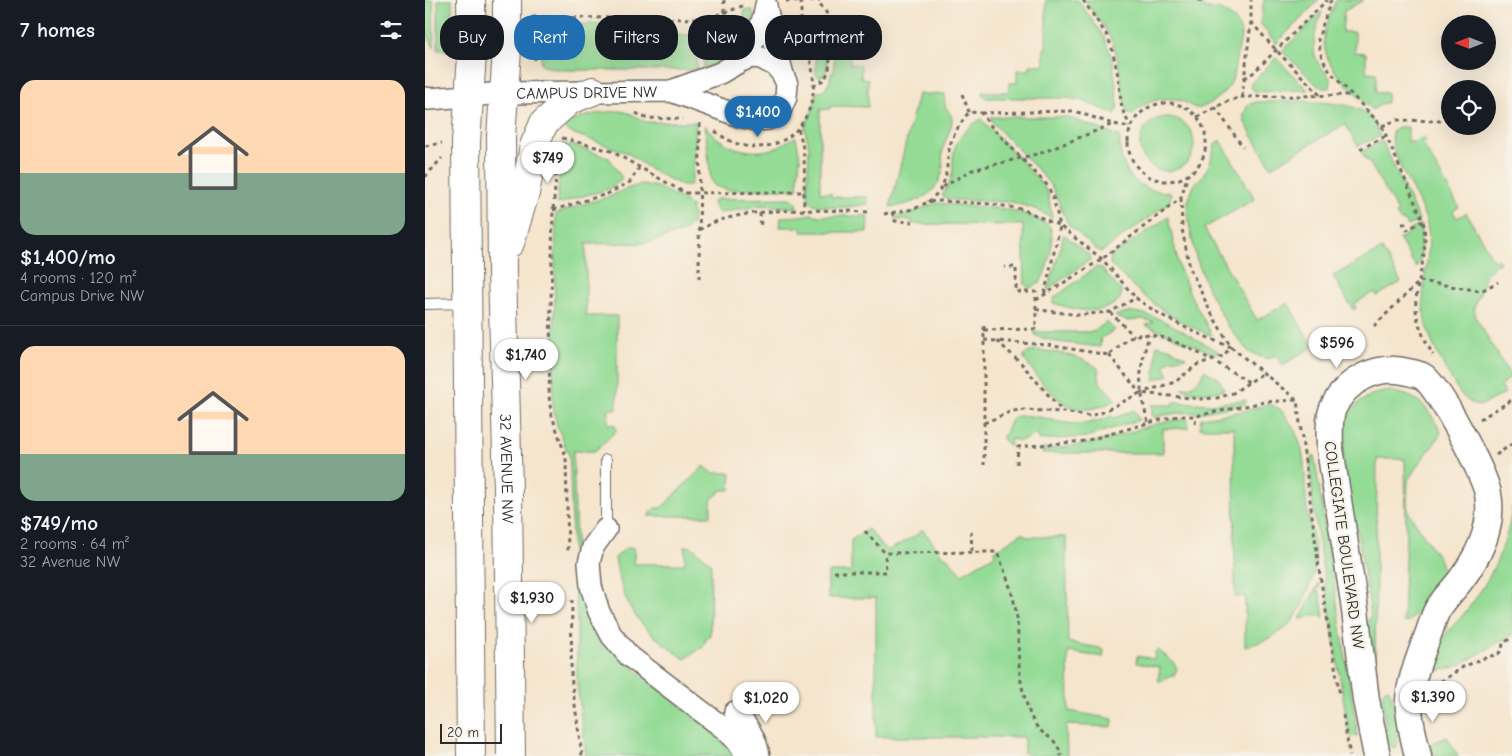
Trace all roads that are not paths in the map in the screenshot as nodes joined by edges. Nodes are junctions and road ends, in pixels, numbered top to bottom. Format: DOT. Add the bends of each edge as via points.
graph roads {
  1 [pos="471,0"];
  2 [pos="507,0"];
  3 [pos="776,3"];
  4 [pos="741,61"];
  5 [pos="783,74"];
  6 [pos="593,91"];
  7 [pos="671,91"];
  8 [pos="505,93"];
  9 [pos="469,97"];
  10 [pos="425,98"];
  11 [pos="502,271"];
  12 [pos="468,303"];
  13 [pos="425,304"];
  14 [pos="606,460"];
  15 [pos="606,529"];
  16 [pos="735,712"];
  17 [pos="471,743"];
  18 [pos="463,756"];
  19 [pos="511,756"];
  20 [pos="745,756"];
  21 [pos="759,756"];
  22 [pos="1377,756"];
  23 [pos="1418,756"];
  1 -- 9 [label="main road"];
  2 -- 8 [label="main road, 32 AVENUE NW"];
  3 -- 4 [label="street"];
  3 -- 5 [label="street"];
  4 -- 5 [label="street" via="761,58"];
  4 -- 7 [label="street" via="720,73"];
  5 -- 7 [label="street" via="787,84 786,97 780,111 768,119 739,116"];
  6 -- 7 [label="street, CAMPUS DRIVE NW"];
  6 -- 8 [label="street, CAMPUS DRIVE NW"];
  6 -- 11 [label="main road" via="571,100 544,123 534,146 525,193"];
  8 -- 9 [label="street, CAMPUS DRIVE NW"];
  8 -- 11 [label="main road, 32 AVENUE NW" via="501,137"];
  9 -- 10 [label="street, CAMPUS DRIVE NW"];
  9 -- 12 [label="main road" via="466,142"];
  11 -- 19 [label="main road, 32 AVENUE NW"];
  12 -- 13 [label="lane"];
  12 -- 17 [label="main road"];
  14 -- 15 [label="lane"];
  15 -- 20 [label="street" via="593,547 589,562 591,586 599,612 612,636 629,656 726,730 744,750"];
  16 -- 21 [label="street" via="747,725"];
  17 -- 18 [label="main road"];
  22 -- 23 [label="street, COLLEGIATE BOULEVARD NW" via="1330,449 1330,427 1332,410 1342,392 1355,380 1372,372 1400,370 1423,376 1449,412 1488,492 1490,517 1484,541 1461,579 1438,608 1418,662 1408,701"];
}
